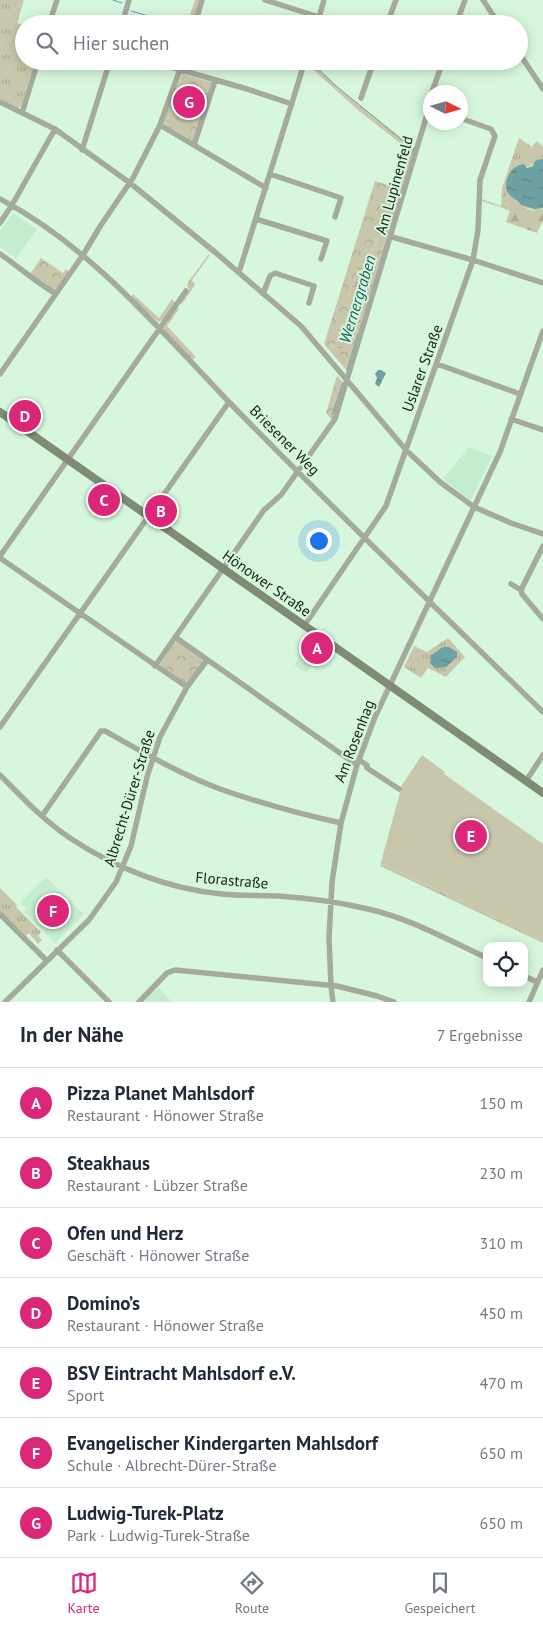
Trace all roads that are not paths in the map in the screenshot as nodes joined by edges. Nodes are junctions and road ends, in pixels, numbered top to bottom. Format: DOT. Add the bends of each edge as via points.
graph roads {
  1 [pos="57,0"];
  2 [pos="129,0"];
  3 [pos="202,0"];
  4 [pos="265,0"];
  5 [pos="324,0"];
  6 [pos="396,0"];
  7 [pos="465,0"];
  8 [pos="484,0"];
  9 [pos="53,15"];
  10 [pos="125,15"];
  11 [pos="198,15"];
  12 [pos="313,15"];
  13 [pos="320,15"];
  14 [pos="391,15"];
  15 [pos="459,15"];
  16 [pos="493,15"];
  17 [pos="528,65"];
  18 [pos="35,70"];
  19 [pos="107,70"];
  20 [pos="177,70"];
  21 [pos="302,70"];
  22 [pos="371,70"];
  23 [pos="440,70"];
  24 [pos="180,71"];
  25 [pos="216,81"];
  26 [pos="542,84"];
  27 [pos="434,85"];
  28 [pos="361,98"];
  29 [pos="0,102"];
  30 [pos="292,104"];
  31 [pos="22,113"];
  32 [pos="468,121"];
  33 [pos="160,125"];
  34 [pos="55,129"];
  35 [pos="424,130"];
  36 [pos="194,145"];
  37 [pos="82,150"];
  38 [pos="270,174"];
  39 [pos="130,183"];
  40 [pos="266,188"];
  41 [pos="0,199"];
  42 [pos="12,205"];
  43 [pos="335,216"];
  44 [pos="256,219"];
  45 [pos="0,223"];
  46 [pos="392,237"];
  47 [pos="0,254"];
  48 [pos="83,255"];
  49 [pos="321,260"];
  50 [pos="473,260"];
  51 [pos="238,272"];
  52 [pos="543,283"];
  53 [pos="186,291"];
  54 [pos="56,294"];
  55 [pos="263,294"];
  56 [pos="308,303"];
  57 [pos="159,328"];
  58 [pos="543,331"];
  59 [pos="437,364"];
  60 [pos="0,374"];
  61 [pos="348,380"];
  62 [pos="520,394"];
  63 [pos="229,402"];
  64 [pos="0,412"];
  65 [pos="511,419"];
  66 [pos="543,430"];
  67 [pos="406,450"];
  68 [pos="67,459"];
  69 [pos="299,471"];
  70 [pos="474,507"];
  71 [pos="148,515"];
  72 [pos="543,534"];
  73 [pos="365,539"];
  74 [pos="543,546"];
  75 [pos="0,557"];
  76 [pos="223,568"];
  77 [pos="511,584"];
  78 [pos="521,590"];
  79 [pos="429,602"];
  80 [pos="80,614"];
  81 [pos="543,618"];
  82 [pos="304,626"];
  83 [pos="175,637"];
  84 [pos="207,660"];
  85 [pos="155,666"];
  86 [pos="390,686"];
  87 [pos="187,687"];
  88 [pos="543,712"];
  89 [pos="0,727"];
  90 [pos="543,755"];
  91 [pos="152,757"];
  92 [pos="357,763"];
  93 [pos="0,775"];
  94 [pos="526,781"];
  95 [pos="399,789"];
  96 [pos="543,793"];
  97 [pos="42,816"];
  98 [pos="341,823"];
  99 [pos="123,867"];
  100 [pos="330,901"];
  101 [pos="0,914"];
  102 [pos="57,950"];
  103 [pos="483,956"];
  104 [pos="46,960"];
  105 [pos="543,970"];
  106 [pos="528,978"];
  107 [pos="537,982"];
  108 [pos="331,986"];
  109 [pos="6,1002"];
  110 [pos="109,1002"];
  111 [pos="139,1002"];
  112 [pos="333,1002"];
  113 [pos="394,1002"];
  114 [pos="529,1002"];
  1 -- 9 [label="street"];
  2 -- 10 [label="street"];
  3 -- 11 [label="street"];
  4 -- 12 [label="street"];
  5 -- 13 [label="street"];
  6 -- 14 [label="street"];
  7 -- 15 [label="street"];
  8 -- 16 [label="street"];
  17 -- 26 [label="street"];
  18 -- 31 [label="street"];
  19 -- 37 [label="street"];
  20 -- 24 [label="street"];
  21 -- 30 [label="street"];
  22 -- 28 [label="street"];
  23 -- 27 [label="street, Am Lupinenfeld"];
  24 -- 25 [label="street"];
  24 -- 33 [label="street"];
  25 -- 30 [label="street"];
  25 -- 36 [label="street"];
  29 -- 31 [label="street"];
  30 -- 38 [label="street"];
  31 -- 34 [label="street"];
  32 -- 50 [label="street, Uslarer Straße" via="491,129 495,136 480,180"];
  33 -- 36 [label="street"];
  33 -- 39 [label="street"];
  34 -- 37 [label="street"];
  34 -- 42 [label="street"];
  35 -- 46 [label="street, Am Lupinenfeld"];
  36 -- 40 [label="street"];
  37 -- 39 [label="street"];
  38 -- 40 [label="street"];
  38 -- 43 [label="street" via="341,198"];
  39 -- 48 [label="street"];
  39 -- 51 [label="street"];
  40 -- 44 [label="street"];
  41 -- 42 [label="street, Briesener Weg"];
  42 -- 45 [label="street"];
  42 -- 48 [label="street, Briesener Weg"];
  44 -- 49 [label="street" via="327,242"];
  44 -- 51 [label="street"];
  46 -- 50 [label="street"];
  46 -- 61 [label="street, Am Lupinenfeld"];
  47 -- 54 [label="street"];
  48 -- 54 [label="street"];
  48 -- 57 [label="street, Briesener Weg"];
  50 -- 52 [label="street"];
  50 -- 59 [label="street, Uslarer Straße"];
  51 -- 55 [label="street"];
  53 -- 57 [label="street"];
  54 -- 60 [label="street"];
  55 -- 56 [label="street" via="270,276 275,273 314,286"];
  55 -- 61 [label="street" via="301,326"];
  57 -- 63 [label="street, Briesener Weg"];
  57 -- 68 [label="street"];
  58 -- 62 [label="street, Am Rosenhag"];
  59 -- 62 [label="street"];
  59 -- 67 [label="street, Uslarer Straße"];
  61 -- 67 [label="street"];
  61 -- 69 [label="street, Am Lupinenfeld" via="336,419"];
  62 -- 65 [label="street, Am Rosenhag"];
  63 -- 69 [label="street, Briesener Weg"];
  63 -- 71 [label="street"];
  64 -- 68 [label="main road, Hönower Straße"];
  65 -- 66 [label="street"];
  65 -- 70 [label="street, Am Rosenhag" via="500,452"];
  67 -- 70 [label="street" via="440,482"];
  67 -- 73 [label="street, Uslarer Straße" via="386,506"];
  68 -- 71 [label="main road, Hönower Straße"];
  68 -- 75 [label="street"];
  69 -- 73 [label="street, Briesener Weg"];
  69 -- 76 [label="street, Am Lupinenfeld" via="281,495 264,510"];
  70 -- 72 [label="street"];
  70 -- 79 [label="street, Am Rosenhag"];
  71 -- 76 [label="main road, Hönower Straße"];
  71 -- 80 [label="street"];
  73 -- 79 [label="street, Briesener Weg"];
  73 -- 82 [label="street, Uslarer Straße"];
  74 -- 78 [label="street"];
  75 -- 80 [label="street"];
  76 -- 82 [label="main road, Hönower Straße"];
  76 -- 83 [label="street, Am Lupinenfeld"];
  77 -- 78 [label="street"];
  78 -- 81 [label="street"];
  79 -- 86 [label="street, Am Rosenhag"];
  79 -- 88 [label="street, Briesener Weg"];
  80 -- 85 [label="street"];
  80 -- 89 [label="street"];
  82 -- 86 [label="main road, Hönower Straße"];
  83 -- 84 [label="street"];
  83 -- 85 [label="street, Am Lupinenfeld"];
  84 -- 87 [label="street, Albrecht-Dürer-Straße"];
  84 -- 92 [label="street"];
  85 -- 87 [label="street"];
  86 -- 92 [label="street, Am Rosenhag"];
  86 -- 94 [label="main road, Hönower Straße"];
  87 -- 91 [label="street, Albrecht-Dürer-Straße" via="164,727"];
  90 -- 94 [label="street"];
  91 -- 97 [label="street" via="102,731"];
  91 -- 98 [label="street" via="225,791"];
  91 -- 99 [label="street, Albrecht-Dürer-Straße" via="137,825"];
  92 -- 95 [label="street" via="367,765"];
  92 -- 98 [label="street, Am Rosenhag"];
  93 -- 97 [label="street, Florastraße"];
  94 -- 96 [label="main road, Hönower Straße"];
  97 -- 99 [label="street, Florastraße" via="70,838"];
  98 -- 100 [label="street, Am Rosenhag"];
  99 -- 100 [label="street, Florastraße" via="156,880 207,892"];
  99 -- 102 [label="street, Albrecht-Dürer-Straße" via="89,920"];
  100 -- 103 [label="street, Florastraße" via="397,918"];
  100 -- 108 [label="street, Am Rosenhag"];
  101 -- 104 [label="street"];
  102 -- 104 [label="street, Albrecht-Dürer-Straße"];
  102 -- 110 [label="street"];
  104 -- 109 [label="street, Albrecht-Dürer-Straße"];
  105 -- 107 [label="street"];
  106 -- 107 [label="street"];
  107 -- 114 [label="street"];
  108 -- 111 [label="street" via="175,970 167,973"];
  108 -- 112 [label="street, Am Rosenhag"];
  108 -- 113 [label="street" via="361,991"];
}
